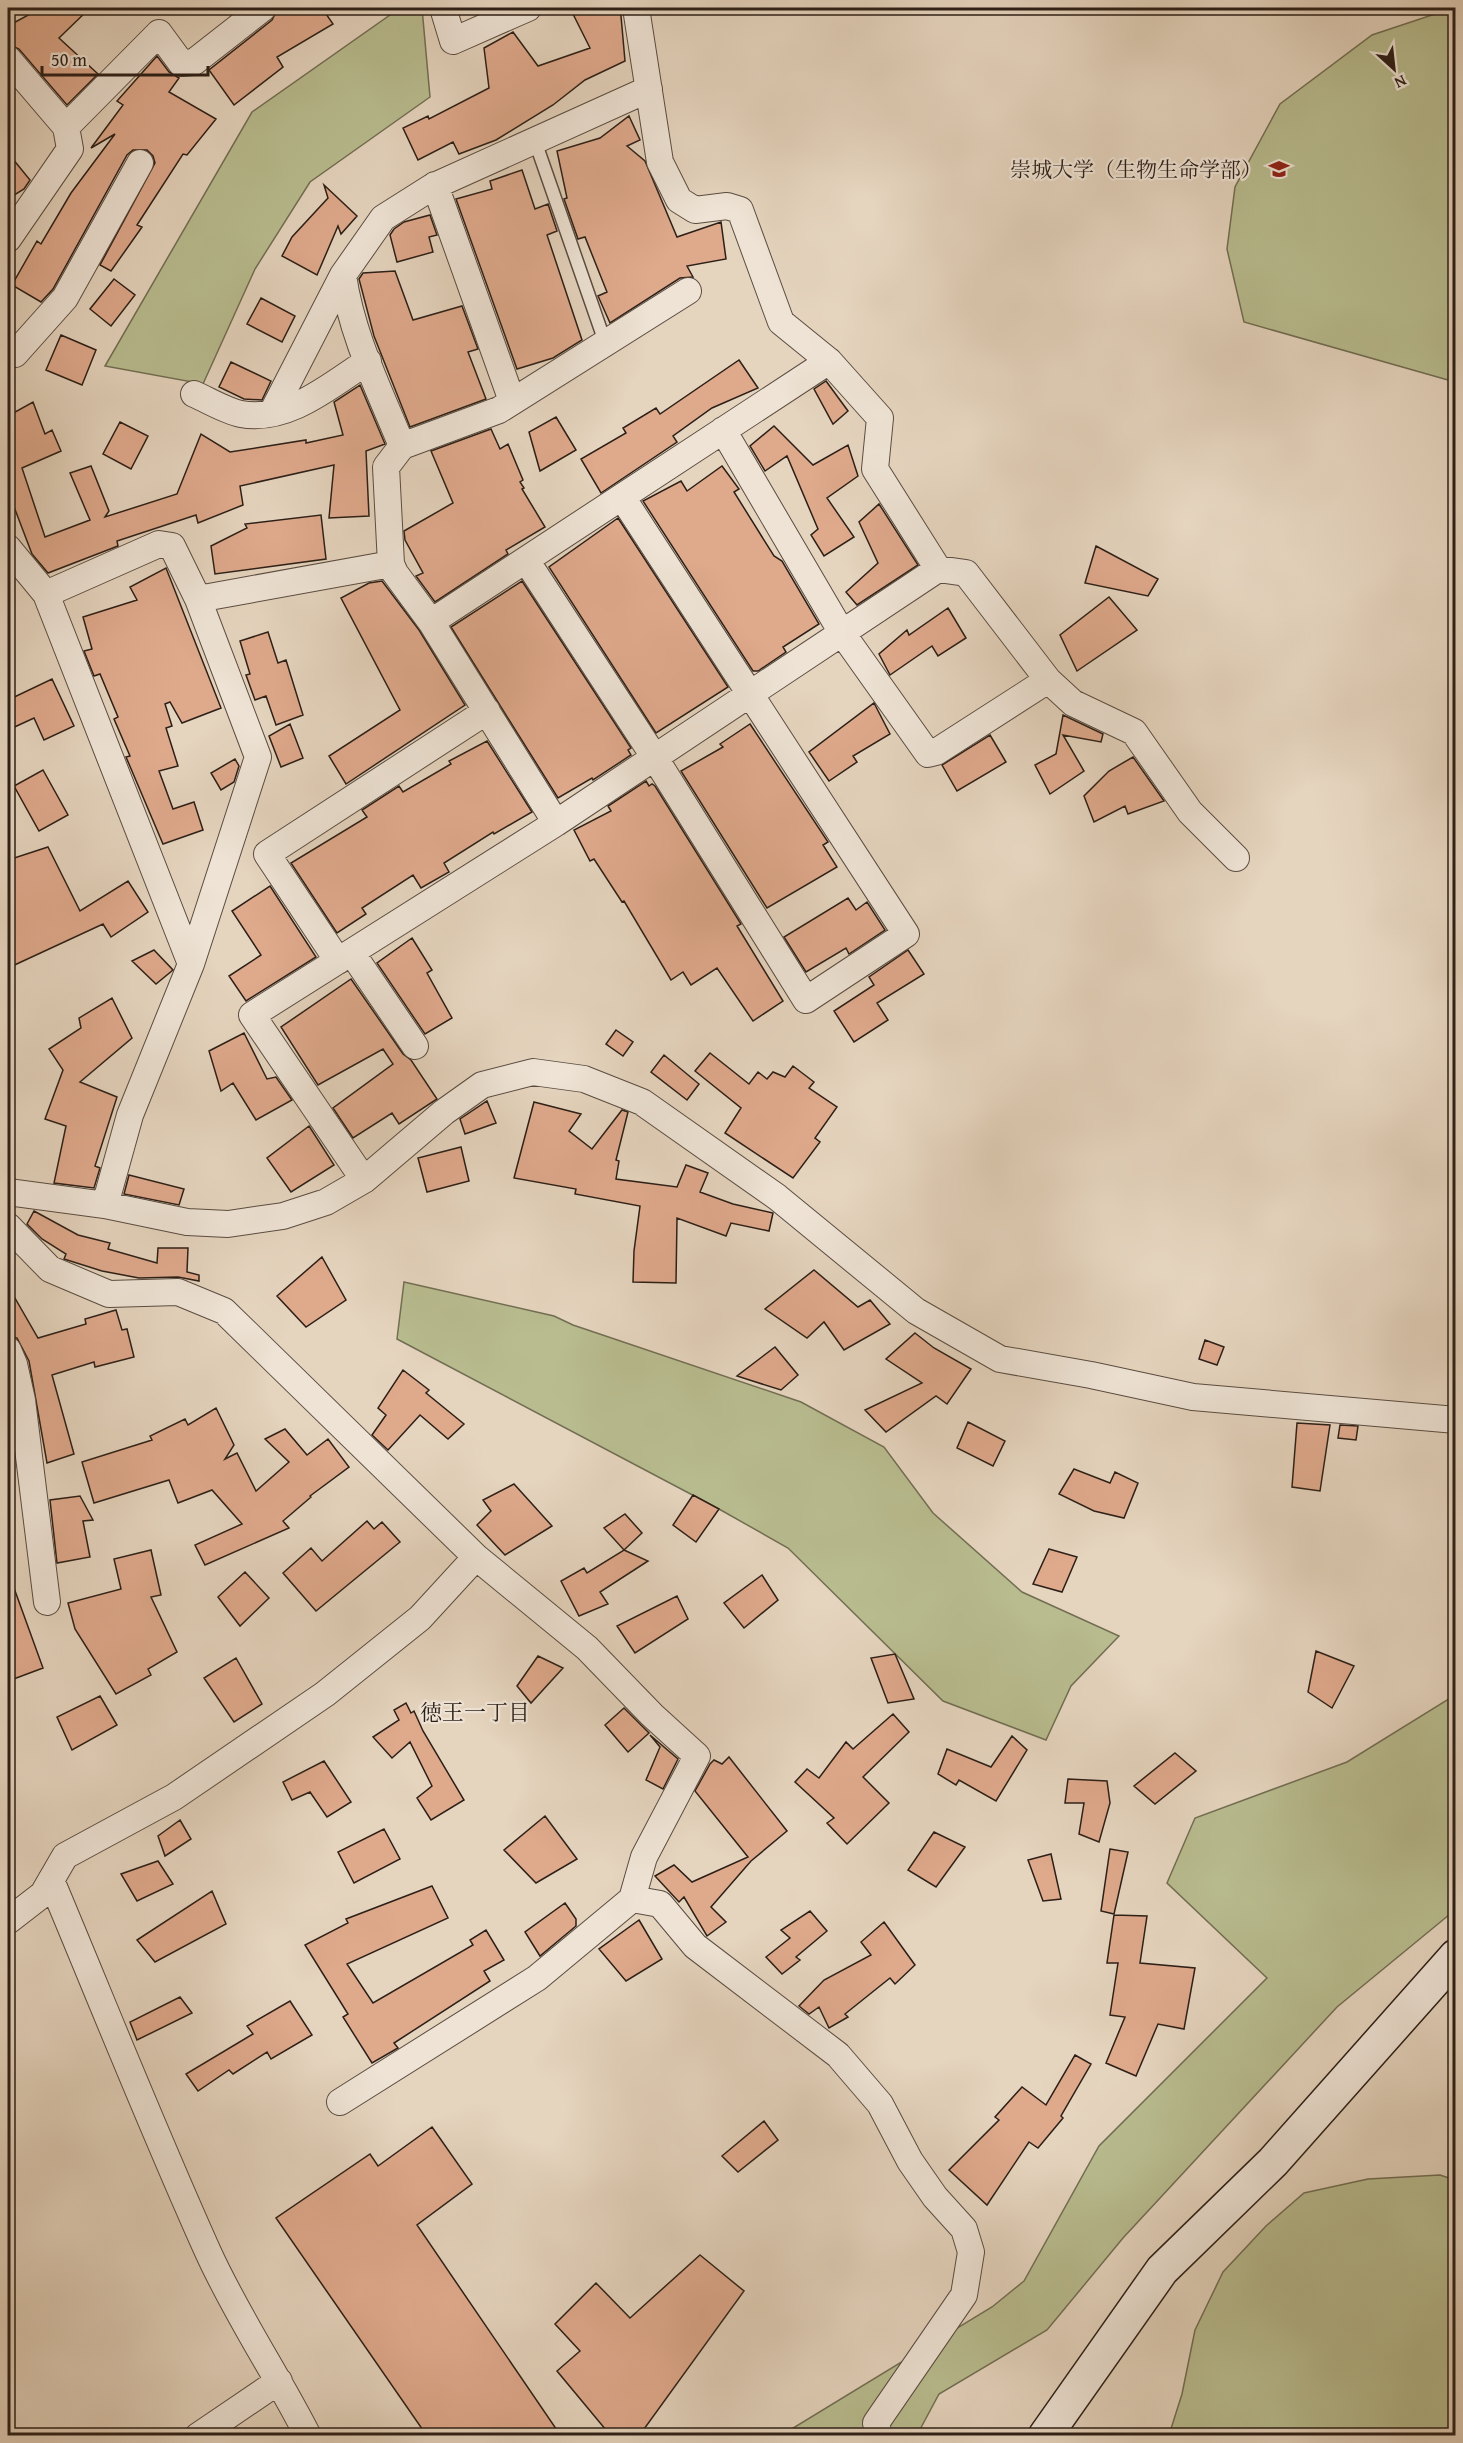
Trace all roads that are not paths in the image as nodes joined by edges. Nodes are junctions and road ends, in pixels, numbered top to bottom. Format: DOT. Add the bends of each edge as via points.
graph roads {
  1 [pos="263,8"];
  2 [pos="443,8"];
  3 [pos="528,8"];
  4 [pos="636,8"];
  5 [pos="8,59"];
  6 [pos="649,89"];
  7 [pos="66,128"];
  8 [pos="535,141"];
  9 [pos="140,163"];
  10 [pos="435,185"];
  11 [pos="8,239"];
  12 [pos="343,275"];
  13 [pos="688,291"];
  14 [pos="605,342"];
  15 [pos="8,348"];
  16 [pos="368,361"];
  17 [pos="829,361"];
  18 [pos="194,394"];
  19 [pos="512,401"];
  20 [pos="273,411"];
  21 [pos="723,430"];
  22 [pos="402,446"];
  23 [pos="622,497"];
  24 [pos="8,548"];
  25 [pos="526,560"];
  26 [pos="392,564"];
  27 [pos="938,569"];
  28 [pos="46,594"];
  29 [pos="198,598"];
  30 [pos="431,622"];
  31 [pos="842,633"];
  32 [pos="1048,680"];
  33 [pos="750,694"];
  34 [pos="487,711"];
  35 [pos="655,758"];
  36 [pos="556,823"];
  37 [pos="1236,858"];
  38 [pos="345,957"];
  39 [pos="191,964"];
  40 [pos="415,1046"];
  41 [pos="364,1180"];
  42 [pos="8,1192"];
  43 [pos="105,1205"];
  44 [pos="8,1227"];
  45 [pos="8,1350"];
  46 [pos="1455,1420"];
  47 [pos="476,1557"];
  48 [pos="47,1602"];
  49 [pos="51,1880"];
  50 [pos="632,1899"];
  51 [pos="8,1921"];
  52 [pos="1455,1956"];
  53 [pos="340,2102"];
  54 [pos="279,2381"];
  55 [pos="198,2436"];
  56 [pos="308,2436"];
  57 [pos="879,2436"];
  58 [pos="1045,2436"];
  1 -- 7 [label="street" via="194,62 181,63 159,33"];
  2 -- 3 [label="street" via="453,41"];
  4 -- 6 [label="street"];
  5 -- 7 [label="street"];
  6 -- 8 [label="street"];
  6 -- 17 [label="street" via="660,162 679,200 695,210 727,206 740,210 781,322"];
  7 -- 11 [label="street" via="70,149"];
  8 -- 10 [label="street"];
  8 -- 14 [label="lane"];
  9 -- 15 [label="street" via="65,298 15,354"];
  10 -- 12 [label="street" via="383,218"];
  10 -- 19 [label="street"];
  12 -- 16 [label="street" via="345,293"];
  12 -- 20 [label="street"];
  13 -- 14 [label="street"];
  14 -- 19 [label="street"];
  16 -- 20 [label="street" via="297,406"];
  16 -- 22 [label="street"];
  17 -- 21 [label="street"];
  17 -- 27 [label="street" via="880,418 875,469"];
  18 -- 20 [label="street" via="241,414"];
  19 -- 22 [label="street" via="498,410"];
  21 -- 23 [label="street"];
  21 -- 31 [label="street"];
  22 -- 26 [label="street" via="386,467"];
  23 -- 25 [label="street"];
  23 -- 33 [label="street"];
  24 -- 28 [label="street"];
  25 -- 30 [label="street"];
  25 -- 35 [label="street"];
  26 -- 29 [label="street"];
  26 -- 30 [label="street"];
  27 -- 31 [label="street"];
  27 -- 32 [label="street" via="966,573"];
  28 -- 29 [label="street" via="159,543 172,546"];
  28 -- 39 [label="street"];
  29 -- 39 [label="street" via="258,757"];
  30 -- 34 [label="street"];
  31 -- 32 [label="street" via="928,754"];
  31 -- 33 [label="street"];
  32 -- 37 [label="street" via="1073,703 1134,732 1190,812"];
  33 -- 35 [label="street"];
  33 -- 35 [label="street" via="906,934 806,1000"];
  34 -- 36 [label="street"];
  34 -- 38 [label="street" via="267,854"];
  35 -- 36 [label="street"];
  36 -- 38 [label="street"];
  38 -- 40 [label="street"];
  38 -- 41 [label="street" via="252,1015"];
  39 -- 43 [label="street" via="130,1115"];
  41 -- 43 [label="street" via="326,1202 283,1216 228,1224 187,1222"];
  41 -- 46 [label="street" via="482,1085 533,1072 584,1079 642,1102 777,1197 916,1311 1000,1359 1194,1397"];
  42 -- 43 [label="street"];
  44 -- 47 [label="street" via="50,1269 109,1294 178,1292 224,1311"];
  45 -- 48 [label="street" via="22,1400"];
  47 -- 49 [label="street" via="420,1618 325,1694 174,1797 65,1856"];
  47 -- 50 [label="street" via="587,1648 697,1756 644,1857"];
  49 -- 51 [label="street" via="43,1894"];
  49 -- 54 [label="street" via="208,2253 246,2329"];
  50 -- 53 [label="street" via="537,1978"];
  50 -- 57 [label="street" via="660,1904 695,1946 838,2055 880,2104 910,2161 964,2229 970,2252 964,2295 876,2423"];
  52 -- 58 [label="street" via="1273,2162 1162,2270"];
  54 -- 55 [label="street"];
  54 -- 56 [label="street"];
}
